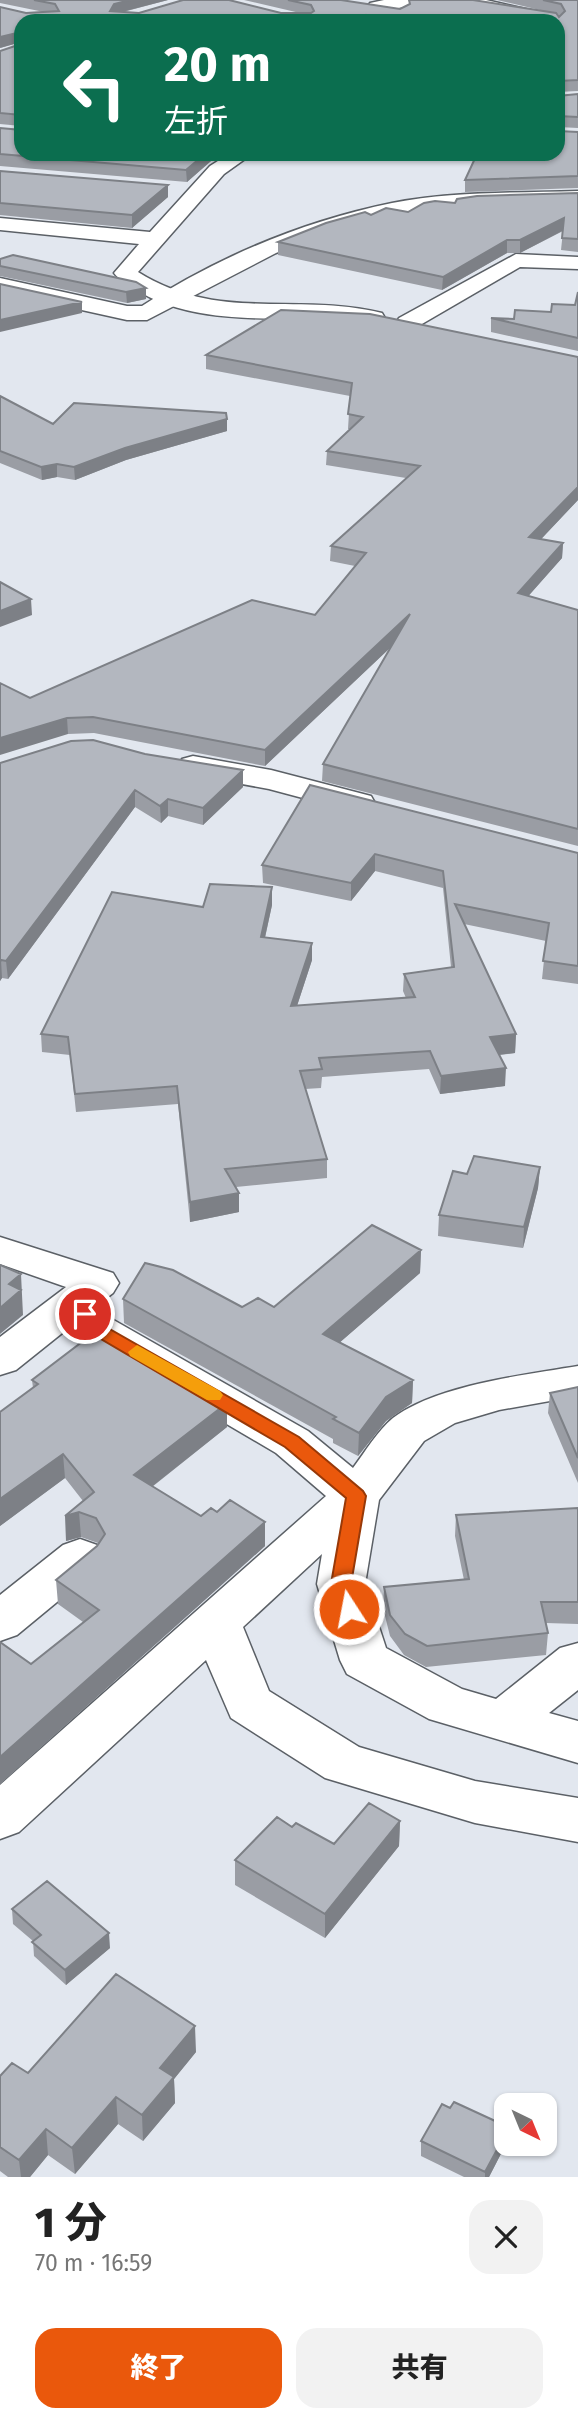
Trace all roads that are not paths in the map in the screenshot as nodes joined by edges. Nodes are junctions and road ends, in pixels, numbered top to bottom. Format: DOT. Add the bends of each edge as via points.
graph roads {
  1 [pos="406,14"];
  2 [pos="521,14"];
  3 [pos="231,161"];
  4 [pos="171,189"];
  5 [pos="197,191"];
  6 [pos="578,197"];
  7 [pos="0,224"];
  8 [pos="153,239"];
  9 [pos="578,263"];
  10 [pos="0,285"];
  11 [pos="170,298"];
  12 [pos="407,324"];
  13 [pos="433,329"];
  14 [pos="158,760"];
  15 [pos="391,811"];
  16 [pos="0,1250"];
  17 [pos="76,1301"];
  18 [pos="0,1360"];
  19 [pos="578,1381"];
  20 [pos="356,1496"];
  21 [pos="80,1557"];
  22 [pos="0,1622"];
  23 [pos="216,1622"];
  24 [pos="578,1661"];
  25 [pos="504,1721"];
  26 [pos="578,1742"];
  27 [pos="0,1817"];
  28 [pos="578,1820"];
  1 -- 2 [label="street" via="369,6 413,1 482,4"];
  3 -- 5 [label="street"];
  4 -- 5 [label="street"];
  5 -- 8 [label="street"];
  6 -- 11 [label="street" via="476,200 394,209 325,226 268,248"];
  7 -- 8 [label="street"];
  8 -- 11 [label="street" via="125,273 141,286"];
  9 -- 12 [label="street" via="516,260"];
  10 -- 11 [label="street" via="127,313 147,313"];
  11 -- 12 [label="street" via="216,308 321,312"];
  12 -- 13 [label="street"];
  14 -- 15 [label="street" via="271,780"];
  16 -- 17 [label="street" via="98,1283"];
  17 -- 18 [label="street"];
  17 -- 20 [label="street" via="95,1328 292,1442"];
  19 -- 20 [label="street" via="498,1395 439,1412 408,1430"];
  20 -- 23 [label="street"];
  20 -- 25 [label="street" via="341,1584 365,1660 447,1705"];
  21 -- 22 [label="street"];
  23 -- 27 [label="street"];
  23 -- 28 [label="street" via="249,1704 343,1763 475,1802"];
  24 -- 25 [label="street"];
  25 -- 26 [label="street"];
}
